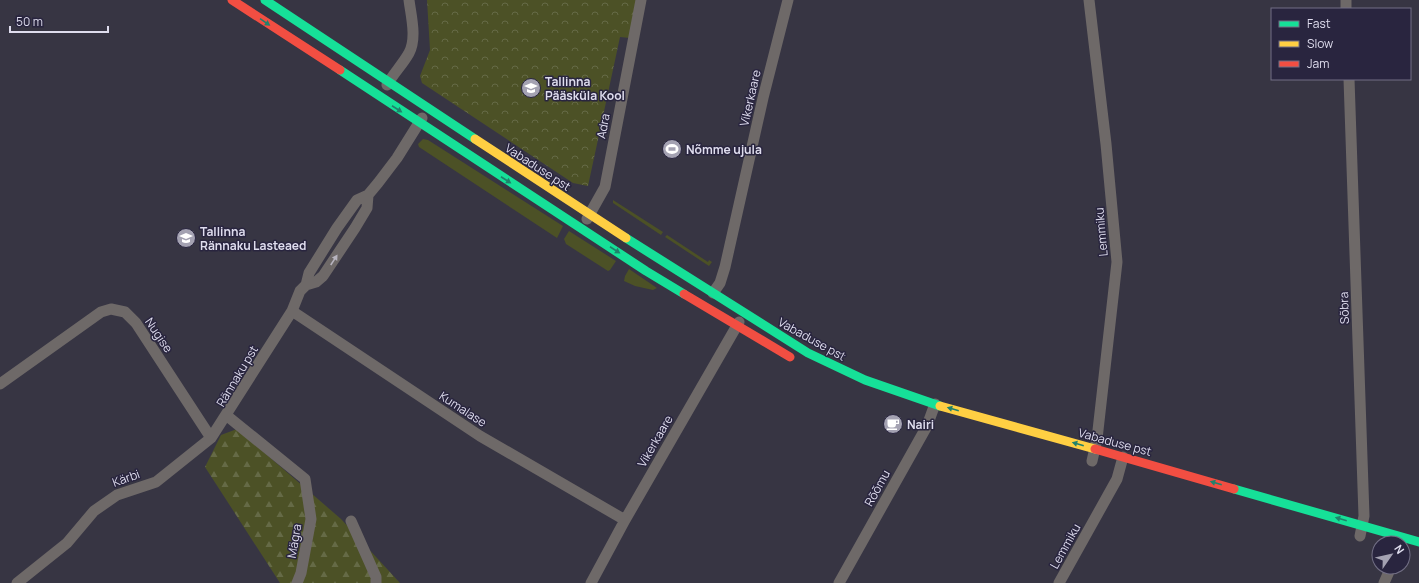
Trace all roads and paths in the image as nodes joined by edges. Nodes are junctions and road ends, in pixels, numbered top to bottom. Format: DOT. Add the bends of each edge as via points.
graph roads {
  1 [pos="232,0"];
  2 [pos="265,0"];
  3 [pos="409,0"];
  4 [pos="641,0"];
  5 [pos="788,0"];
  6 [pos="1089,0"];
  7 [pos="1349,80"];
  8 [pos="388,82"];
  9 [pos="379,97"];
  10 [pos="428,109"];
  11 [pos="419,123"];
  12 [pos="590,215"];
  13 [pos="582,229"];
  14 [pos="713,294"];
  15 [pos="292,311"];
  16 [pos="745,313"];
  17 [pos="736,326"];
  18 [pos="799,362"];
  19 [pos="0,384"];
  20 [pos="935,404"];
  21 [pos="226,415"];
  22 [pos="211,438"];
  23 [pos="1095,449"];
  24 [pos="1123,457"];
  25 [pos="1092,461"];
  26 [pos="304,479"];
  27 [pos="625,520"];
  28 [pos="351,521"];
  29 [pos="1362,525"];
  30 [pos="1388,535"];
  31 [pos="1359,536"];
  32 [pos="17,583"];
  33 [pos="297,583"];
  34 [pos="376,583"];
  35 [pos="590,583"];
  36 [pos="839,583"];
  37 [pos="1059,583"];
  1 -- 9 [label="highway, one-way"];
  2 -- 8 [label="highway, Vabaduse pst"];
  3 -- 8 [label="street" via="413,35 411,46"];
  4 -- 12 [label="street, Adra" via="605,187"];
  5 -- 14 [label="street, Vikerkaare" via="725,267"];
  6 -- 23 [label="street, Lemmiku" via="1117,262"];
  7 -- 29 [label="street, Sõbra" via="1364,508"];
  8 -- 9 [label="street"];
  8 -- 10 [label="highway, Vabaduse pst"];
  9 -- 11 [label="highway, one-way"];
  10 -- 11 [label="street, Rännaku pst"];
  10 -- 12 [label="highway, Vabaduse pst"];
  11 -- 13 [label="highway, one-way"];
  11 -- 15 [label="street, Rännaku pst" via="397,158 368,195 367,208 323,276 300,291"];
  12 -- 13 [label="street, Adra"];
  12 -- 14 [label="highway, Vabaduse pst"];
  13 -- 17 [label="highway, one-way"];
  14 -- 16 [label="highway, Vabaduse pst"];
  15 -- 21 [label="street, Rännaku pst"];
  15 -- 27 [label="street, Kumalase" via="480,436"];
  16 -- 17 [label="street, Vikerkaare"];
  16 -- 20 [label="highway, Vabaduse pst" via="808,353 885,387"];
  17 -- 18 [label="highway"];
  17 -- 27 [label="street, Vikerkaare"];
  19 -- 22 [label="street, Nugise" via="111,308 125,312 136,323"];
  23 -- 20 [label="highway, Vabaduse pst, one-way"];
  20 -- 36 [label="street, Rõõmu" via="927,426"];
  21 -- 22 [label="street, Kärbi"];
  21 -- 26 [label="street, Rännaku pst"];
  22 -- 32 [label="street, Kärbi" via="156,482 117,494 94,511 67,544"];
  23 -- 24 [label="highway, Vabaduse pst"];
  23 -- 25 [label="street, Lemmiku"];
  29 -- 24 [label="highway, Vabaduse pst, one-way"];
  24 -- 37 [label="street, Lemmiku" via="1117,478"];
  26 -- 33 [label="street, Mägra" via="311,519"];
  27 -- 35 [label="street, Vikerkaare"];
  28 -- 34 [label="street" via="376,577"];
  29 -- 30 [label="highway, Vabaduse pst"];
  29 -- 31 [label="street, Sõbra"];
}
